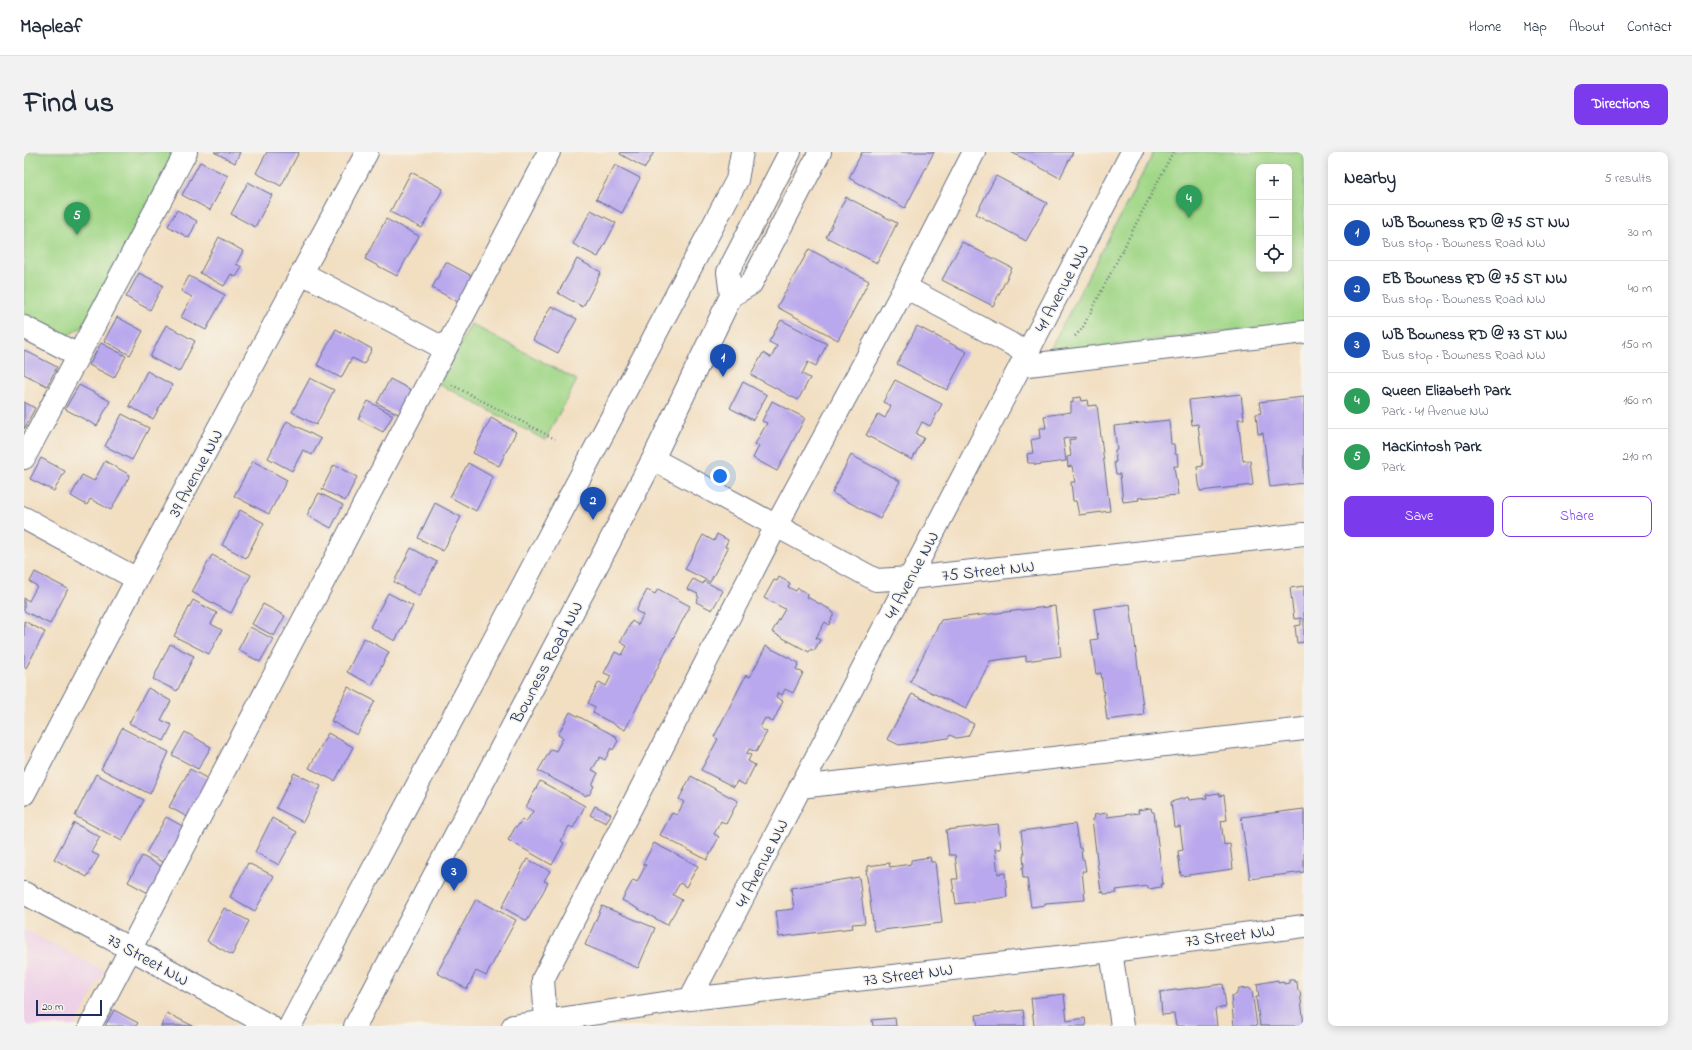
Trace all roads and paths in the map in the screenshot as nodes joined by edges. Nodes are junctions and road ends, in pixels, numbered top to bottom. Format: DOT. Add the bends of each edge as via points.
graph roads {
  1 [pos="186,152"];
  2 [pos="367,152"];
  3 [pos="549,152"];
  4 [pos="742,152"];
  5 [pos="790,152"];
  6 [pos="820,152"];
  7 [pos="974,152"];
  8 [pos="1132,152"];
  9 [pos="1173,152"];
  10 [pos="302,273"];
  11 [pos="905,287"];
  12 [pos="731,296"];
  13 [pos="24,326"];
  14 [pos="1304,332"];
  15 [pos="1073,339"];
  16 [pos="445,349"];
  17 [pos="78,355"];
  18 [pos="1024,359"];
  19 [pos="432,375"];
  20 [pos="555,439"];
  21 [pos="24,458"];
  22 [pos="653,459"];
  23 [pos="24,518"];
  24 [pos="776,526"];
  25 [pos="1304,534"];
  26 [pos="910,578"];
  27 [pos="137,579"];
  28 [pos="1304,729"];
  29 [pos="800,787"];
  30 [pos="24,794"];
  31 [pos="24,893"];
  32 [pos="1304,926"];
  33 [pos="131,949"];
  34 [pos="1112,951"];
  35 [pos="690,999"];
  36 [pos="546,1021"];
  37 [pos="572,1021"];
  38 [pos="90,1026"];
  39 [pos="269,1026"];
  40 [pos="290,1026"];
  41 [pos="355,1026"];
  42 [pos="512,1026"];
  43 [pos="1122,1026"];
  1 -- 17 [label="street"];
  2 -- 10 [label="street, 39 Avenue NW"];
  3 -- 16 [label="street"];
  4 -- 40 [label="street" via="737,180"];
  5 -- 12 [label="street" via="728,272"];
  6 -- 12 [label="street" via="751,284"];
  7 -- 11 [label="street"];
  8 -- 18 [label="street, 41 Avenue NW"];
  9 -- 15 [label="path" via="1082,329"];
  10 -- 16 [label="street"];
  10 -- 27 [label="street, 39 Avenue NW"];
  11 -- 18 [label="street"];
  11 -- 24 [label="street"];
  12 -- 22 [label="street, Bowness Road NW"];
  13 -- 17 [label="street"];
  14 -- 18 [label="street"];
  16 -- 19 [label="street"];
  17 -- 21 [label="street"];
  18 -- 26 [label="street, 41 Avenue NW"];
  19 -- 20 [label="path"];
  19 -- 33 [label="street"];
  22 -- 24 [label="street, 75 Street NW"];
  22 -- 41 [label="street, Bowness Road NW"];
  23 -- 27 [label="street"];
  24 -- 26 [label="street, 75 Street NW" via="876,580"];
  24 -- 36 [label="street" via="543,979"];
  25 -- 26 [label="street, 75 Street NW"];
  26 -- 29 [label="street, 41 Avenue NW"];
  27 -- 30 [label="street, 39 Avenue NW"];
  28 -- 29 [label="street"];
  29 -- 35 [label="street, 41 Avenue NW"];
  31 -- 33 [label="street, 73 Street NW"];
  32 -- 34 [label="street, 73 Street NW"];
  33 -- 38 [label="street"];
  33 -- 39 [label="street, 73 Street NW"];
  34 -- 35 [label="street, 73 Street NW"];
  34 -- 43 [label="street"];
  35 -- 37 [label="street, 73 Street NW"];
  36 -- 37 [label="street, 73 Street NW"];
  36 -- 42 [label="street, 73 Street NW"];
}
